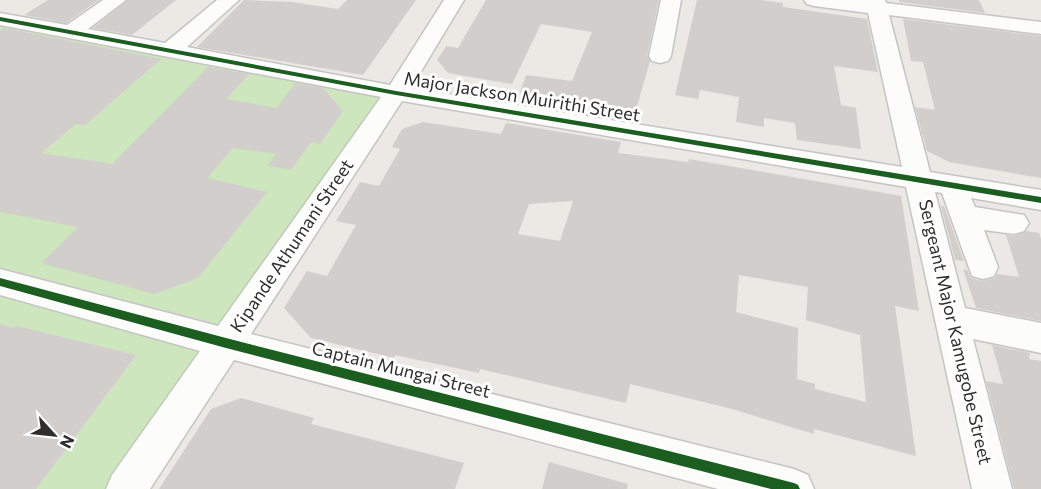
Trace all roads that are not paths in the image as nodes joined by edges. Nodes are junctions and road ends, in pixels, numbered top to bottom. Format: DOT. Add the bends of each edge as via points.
graph roads {
  1 [pos="8,0"];
  2 [pos="116,0"];
  3 [pos="229,0"];
  4 [pos="453,0"];
  5 [pos="671,0"];
  6 [pos="814,0"];
  7 [pos="876,4"];
  8 [pos="0,6"];
  9 [pos="0,20"];
  10 [pos="1041,28"];
  11 [pos="69,33"];
  12 [pos="168,52"];
  13 [pos="660,56"];
  14 [pos="396,93"];
  15 [pos="918,179"];
  16 [pos="952,184"];
  17 [pos="1041,200"];
  18 [pos="966,217"];
  19 [pos="1014,223"];
  20 [pos="983,267"];
  21 [pos="0,282"];
  22 [pos="952,320"];
  23 [pos="1041,338"];
  24 [pos="225,343"];
  25 [pos="126,489"];
  26 [pos="794,489"];
  27 [pos="992,489"];
  1 -- 8 [label="street"];
  2 -- 11 [label="street"];
  3 -- 12 [label="street"];
  4 -- 14 [label="street, Kipande Athumani Street"];
  5 -- 13 [label="street"];
  6 -- 7 [label="street"];
  7 -- 10 [label="street"];
  7 -- 15 [label="street, Sergeant Major Kamugobe Street"];
  9 -- 11 [label="street, Major Jackson Muirithi Street"];
  11 -- 12 [label="street, Major Jackson Muirithi Street"];
  12 -- 14 [label="street, Major Jackson Muirithi Street"];
  14 -- 15 [label="street, Major Jackson Muirithi Street"];
  14 -- 24 [label="street, Kipande Athumani Street"];
  15 -- 16 [label="street, Major Jackson Muirithi Street"];
  15 -- 22 [label="street, Sergeant Major Kamugobe Street"];
  16 -- 17 [label="street, Major Jackson Muirithi Street"];
  16 -- 18 [label="street"];
  18 -- 19 [label="street"];
  18 -- 20 [label="street"];
  21 -- 24 [label="street, Captain Mungai Street"];
  22 -- 23 [label="street"];
  22 -- 27 [label="street, Sergeant Major Kamugobe Street"];
  24 -- 25 [label="street, Kipande Athumani Street"];
  24 -- 26 [label="street, Captain Mungai Street"];
}
